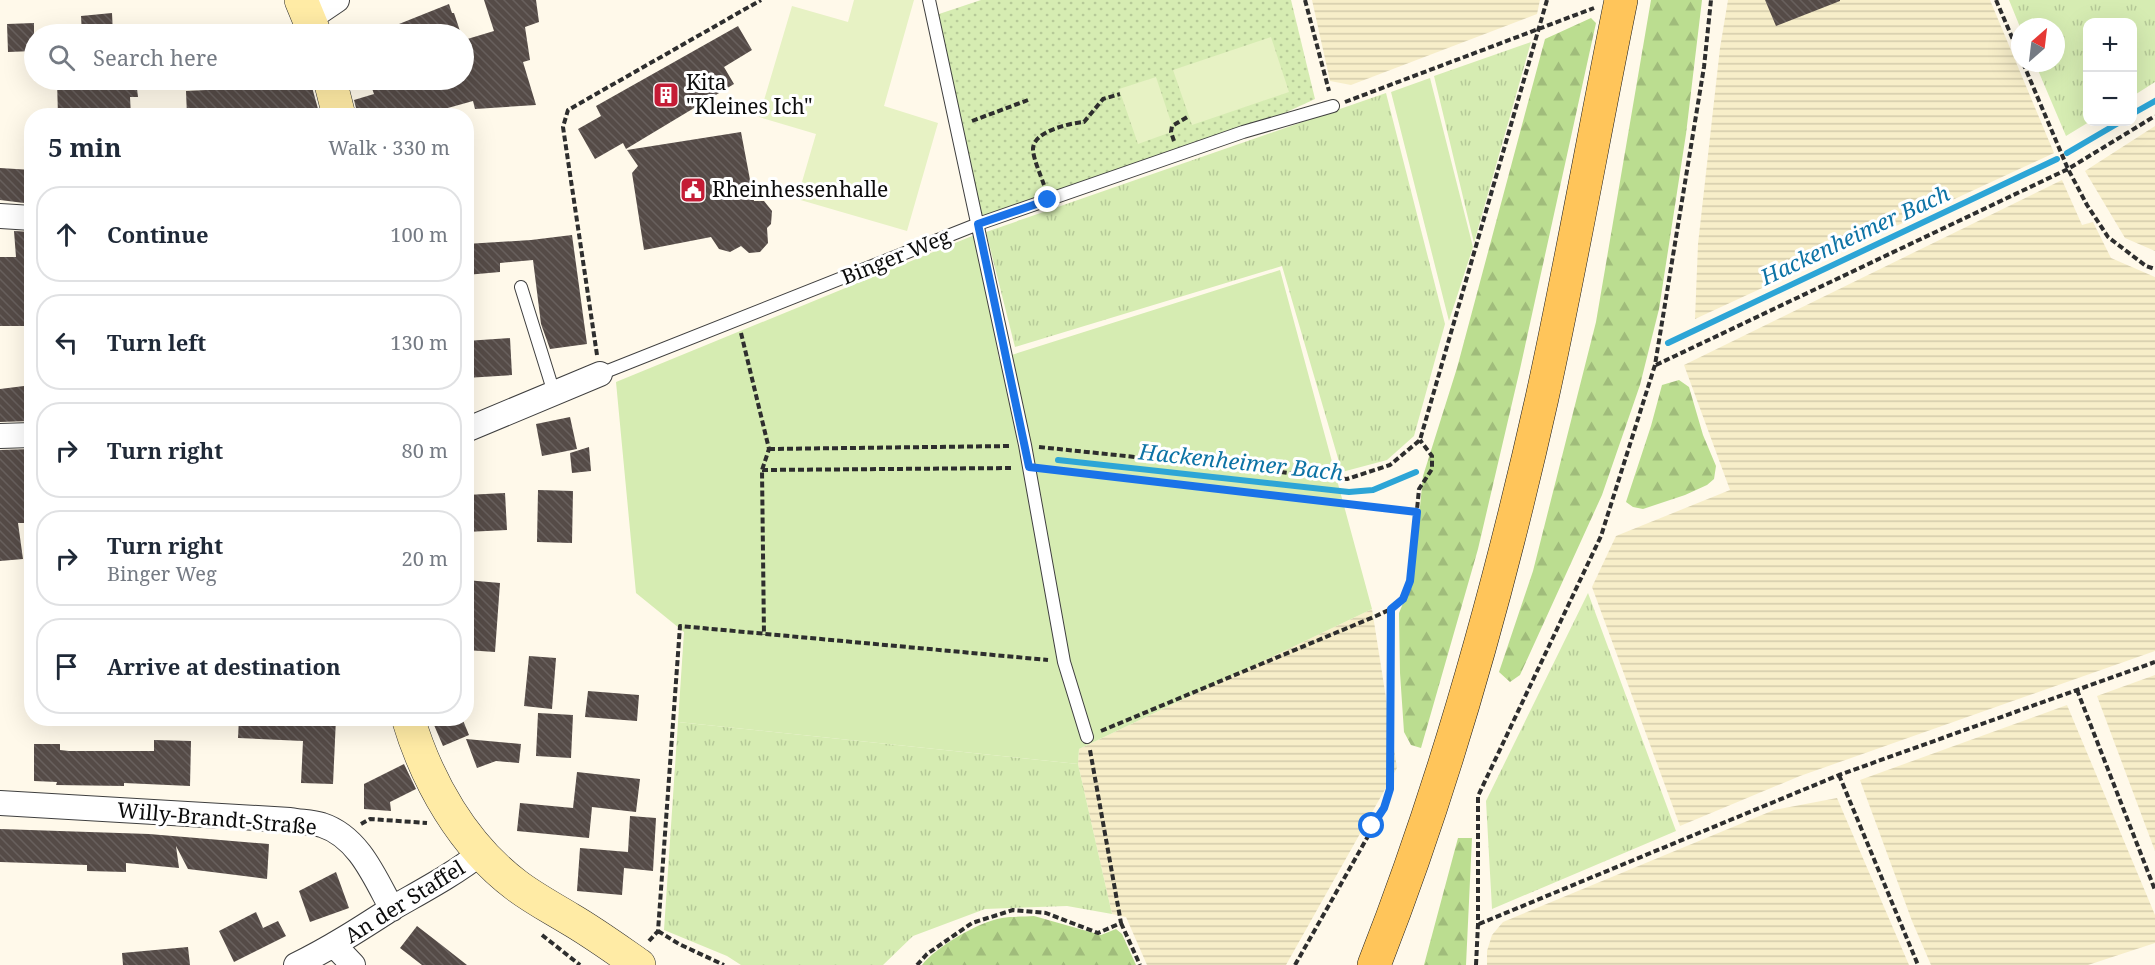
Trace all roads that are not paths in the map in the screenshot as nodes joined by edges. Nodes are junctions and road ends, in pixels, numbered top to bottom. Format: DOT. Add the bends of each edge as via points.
graph roads {
  1 [pos="338,0"];
  2 [pos="929,0"];
  3 [pos="1608,4"];
  4 [pos="308,18"];
  5 [pos="332,90"];
  6 [pos="1333,106"];
  7 [pos="337,108"];
  8 [pos="0,216"];
  9 [pos="24,218"];
  10 [pos="978,224"];
  11 [pos="521,287"];
  12 [pos="600,374"];
  13 [pos="554,393"];
  14 [pos="474,427"];
  15 [pos="24,435"];
  16 [pos="0,436"];
  17 [pos="411,726"];
  18 [pos="1087,737"];
  19 [pos="0,803"];
  20 [pos="481,853"];
  21 [pos="392,909"];
  22 [pos="335,946"];
  23 [pos="636,963"];
  24 [pos="296,965"];
  25 [pos="353,965"];
  26 [pos="1374,965"];
  1 -- 4 [label="street"];
  2 -- 10 [label="lane"];
  3 -- 26 [label="main road" via="1612,46 1542,398 1499,575 1424,825"];
  5 -- 7 [label="main road"];
  6 -- 10 [label="lane, Binger Weg" via="1243,132"];
  8 -- 9 [label="street"];
  10 -- 12 [label="lane, Binger Weg"];
  10 -- 18 [label="lane" via="1025,445 1064,662"];
  11 -- 13 [label="lane"];
  12 -- 13 [label="street, Binger Weg"];
  13 -- 14 [label="street, Binger Weg"];
  15 -- 16 [label="street"];
  17 -- 20 [label="main road" via="434,784"];
  19 -- 21 [label="street, Willy-Brandt-Straße" via="290,820 322,826 343,836 364,858"];
  20 -- 21 [label="street, An der Staffel"];
  20 -- 23 [label="main road" via="528,894"];
  21 -- 22 [label="street, An der Staffel"];
  22 -- 24 [label="street, An der Staffel"];
  22 -- 25 [label="street"];
}
